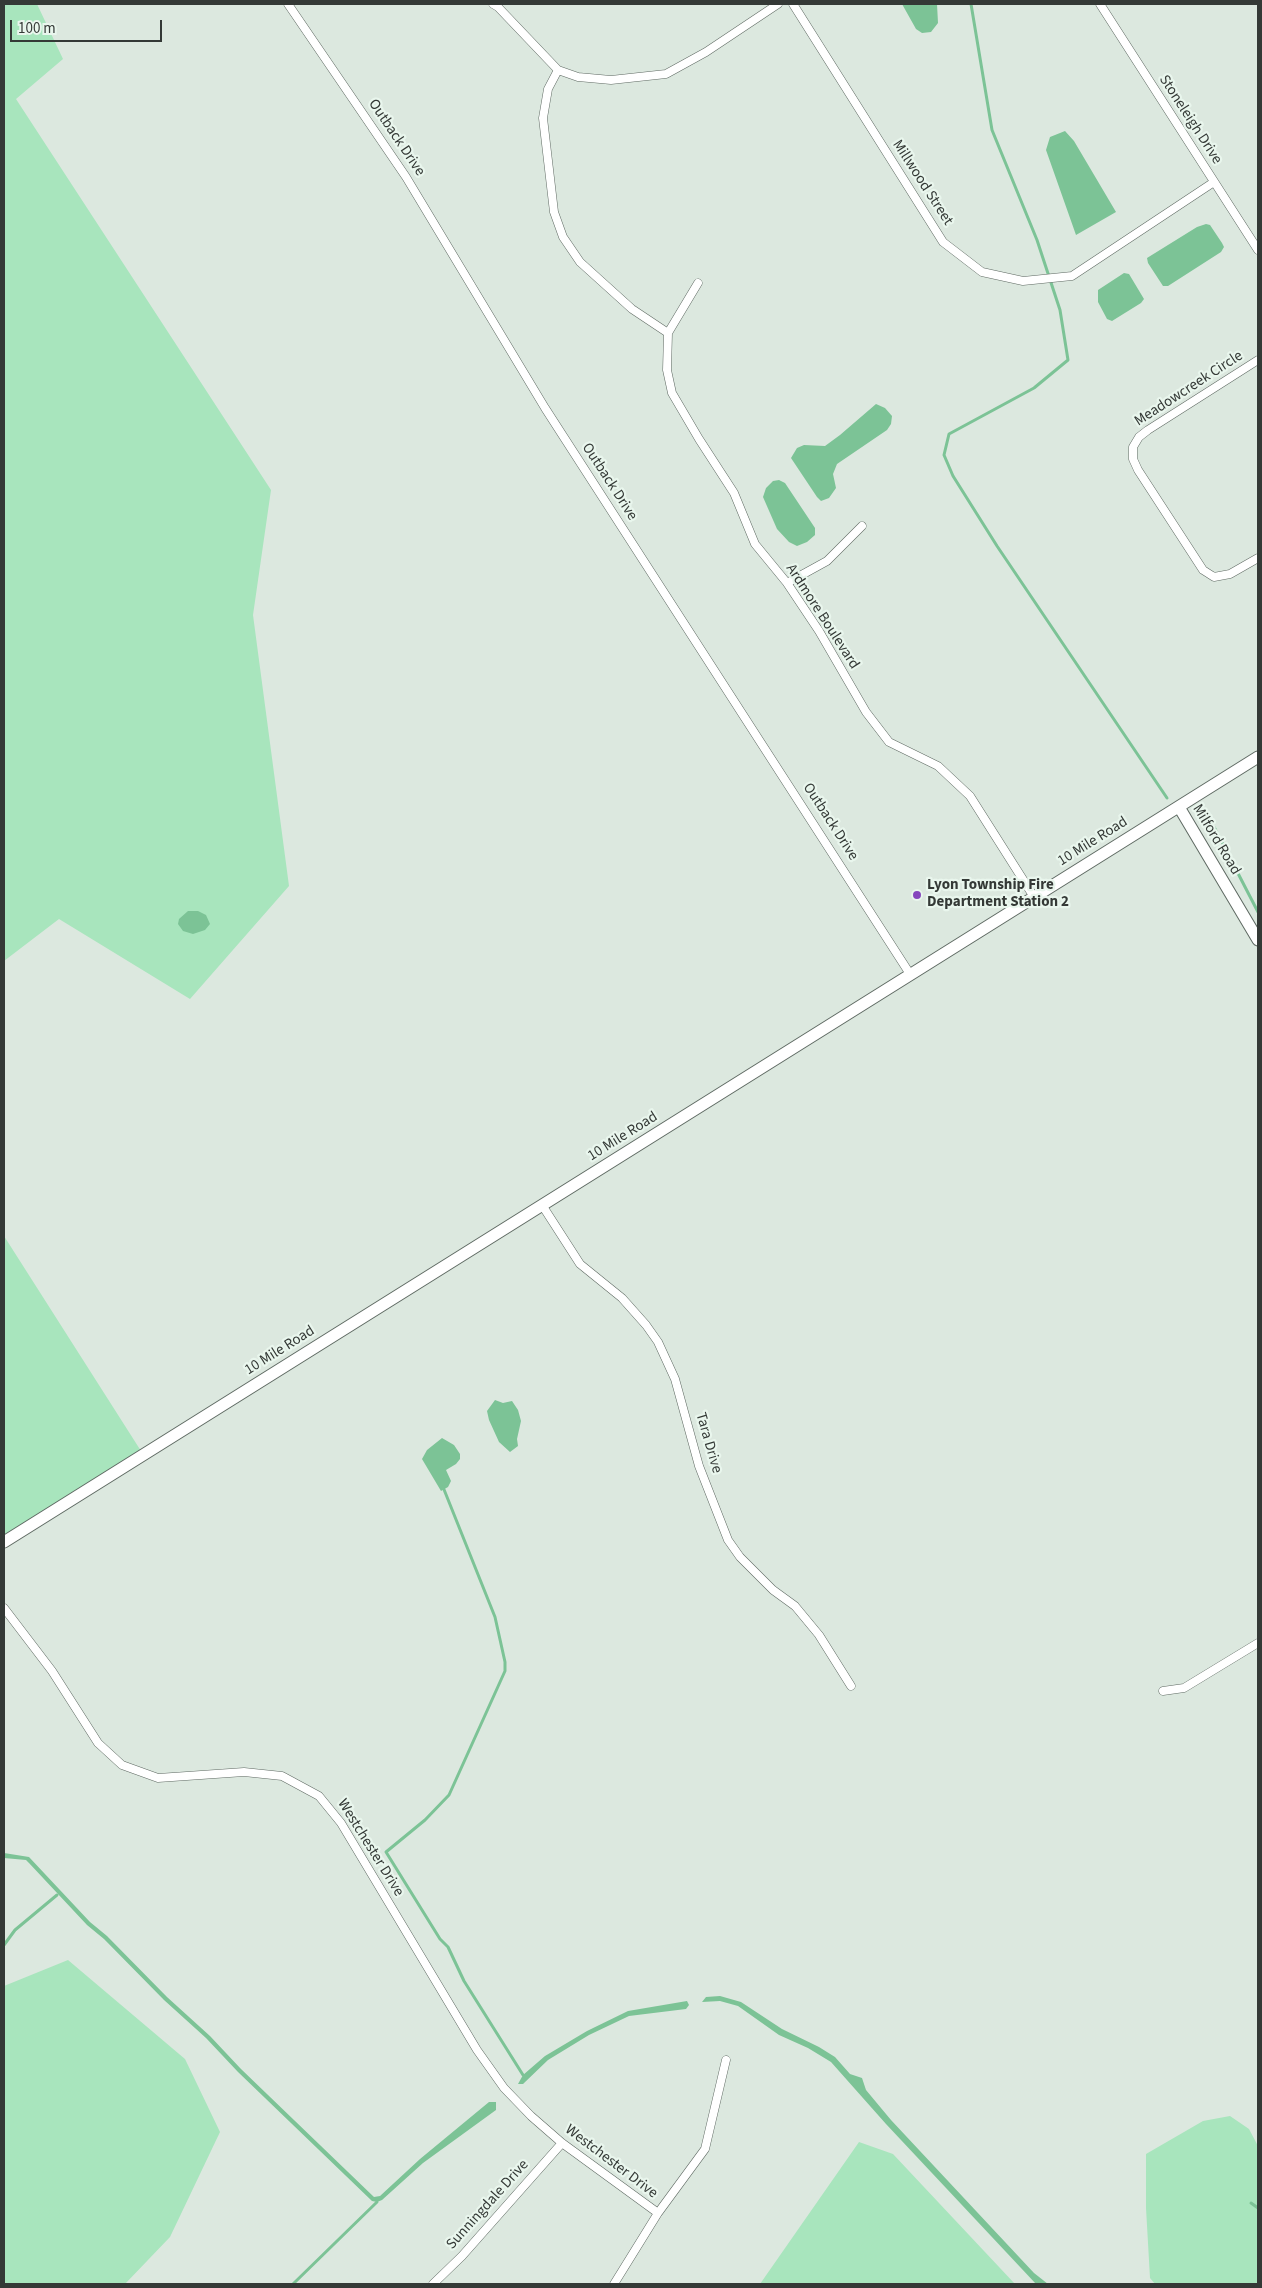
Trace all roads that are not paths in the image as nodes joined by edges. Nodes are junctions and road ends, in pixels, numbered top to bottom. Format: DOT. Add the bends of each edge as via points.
graph roads {
  1 [pos="288,4"];
  2 [pos="493,4"];
  3 [pos="778,4"];
  4 [pos="793,4"];
  5 [pos="1100,4"];
  6 [pos="558,70"];
  7 [pos="1214,182"];
  8 [pos="1258,250"];
  9 [pos="698,282"];
  10 [pos="668,334"];
  11 [pos="1258,360"];
  12 [pos="862,526"];
  13 [pos="1258,558"];
  14 [pos="787,583"];
  15 [pos="1258,757"];
  16 [pos="1179,807"];
  17 [pos="1034,897"];
  18 [pos="1255,928"];
  19 [pos="1258,940"];
  20 [pos="910,974"];
  21 [pos="542,1205"];
  22 [pos="4,1542"];
  23 [pos="4,1608"];
  24 [pos="1258,1643"];
  25 [pos="851,1686"];
  26 [pos="1163,1691"];
  27 [pos="726,2060"];
  28 [pos="562,2143"];
  29 [pos="658,2214"];
  30 [pos="434,2284"];
  31 [pos="614,2284"];
  1 -- 20 [label="street, Outback Drive" via="406,177 545,408"];
  2 -- 6 [label="street"];
  3 -- 6 [label="street" via="706,52 666,74 611,80 578,77"];
  4 -- 7 [label="street, Millwood Street" via="943,242 982,272 1023,282 1072,276"];
  5 -- 7 [label="street, Stoneleigh Drive"];
  6 -- 10 [label="street" via="548,88 543,118 554,212 563,237 580,262 632,309"];
  7 -- 8 [label="street, Stoneleigh Drive"];
  9 -- 10 [label="street, Ardmore Boulevard"];
  10 -- 14 [label="street, Ardmore Boulevard" via="667,370 672,392 734,493 755,544"];
  11 -- 13 [label="street, Meadowcreek Circle" via="1148,430 1139,437 1133,453 1138,470 1203,570 1214,577 1230,574"];
  12 -- 14 [label="street" via="827,561"];
  14 -- 17 [label="street, Ardmore Boulevard" via="866,712 890,742 938,766 970,796"];
  15 -- 16 [label="main road, 10 Mile Road"];
  16 -- 17 [label="main road, 10 Mile Road"];
  16 -- 18 [label="main road, Milford Road"];
  17 -- 20 [label="main road, 10 Mile Road"];
  18 -- 19 [label="main road, Milford Road"];
  20 -- 21 [label="main road, 10 Mile Road"];
  21 -- 22 [label="main road, 10 Mile Road"];
  21 -- 25 [label="street, Tara Drive" via="580,1264 622,1298 658,1342 675,1379 699,1466 728,1540 740,1557 795,1606 819,1635"];
  23 -- 28 [label="street, Westchester Drive" via="52,1671 98,1743 122,1765 158,1778 244,1772 282,1776 319,1796 341,1823 490,2069 531,2116"];
  24 -- 26 [label="street" via="1184,1688"];
  27 -- 29 [label="street" via="705,2149"];
  28 -- 29 [label="street, Westchester Drive"];
  28 -- 30 [label="street, Sunningdale Drive"];
  29 -- 31 [label="street"];
}
